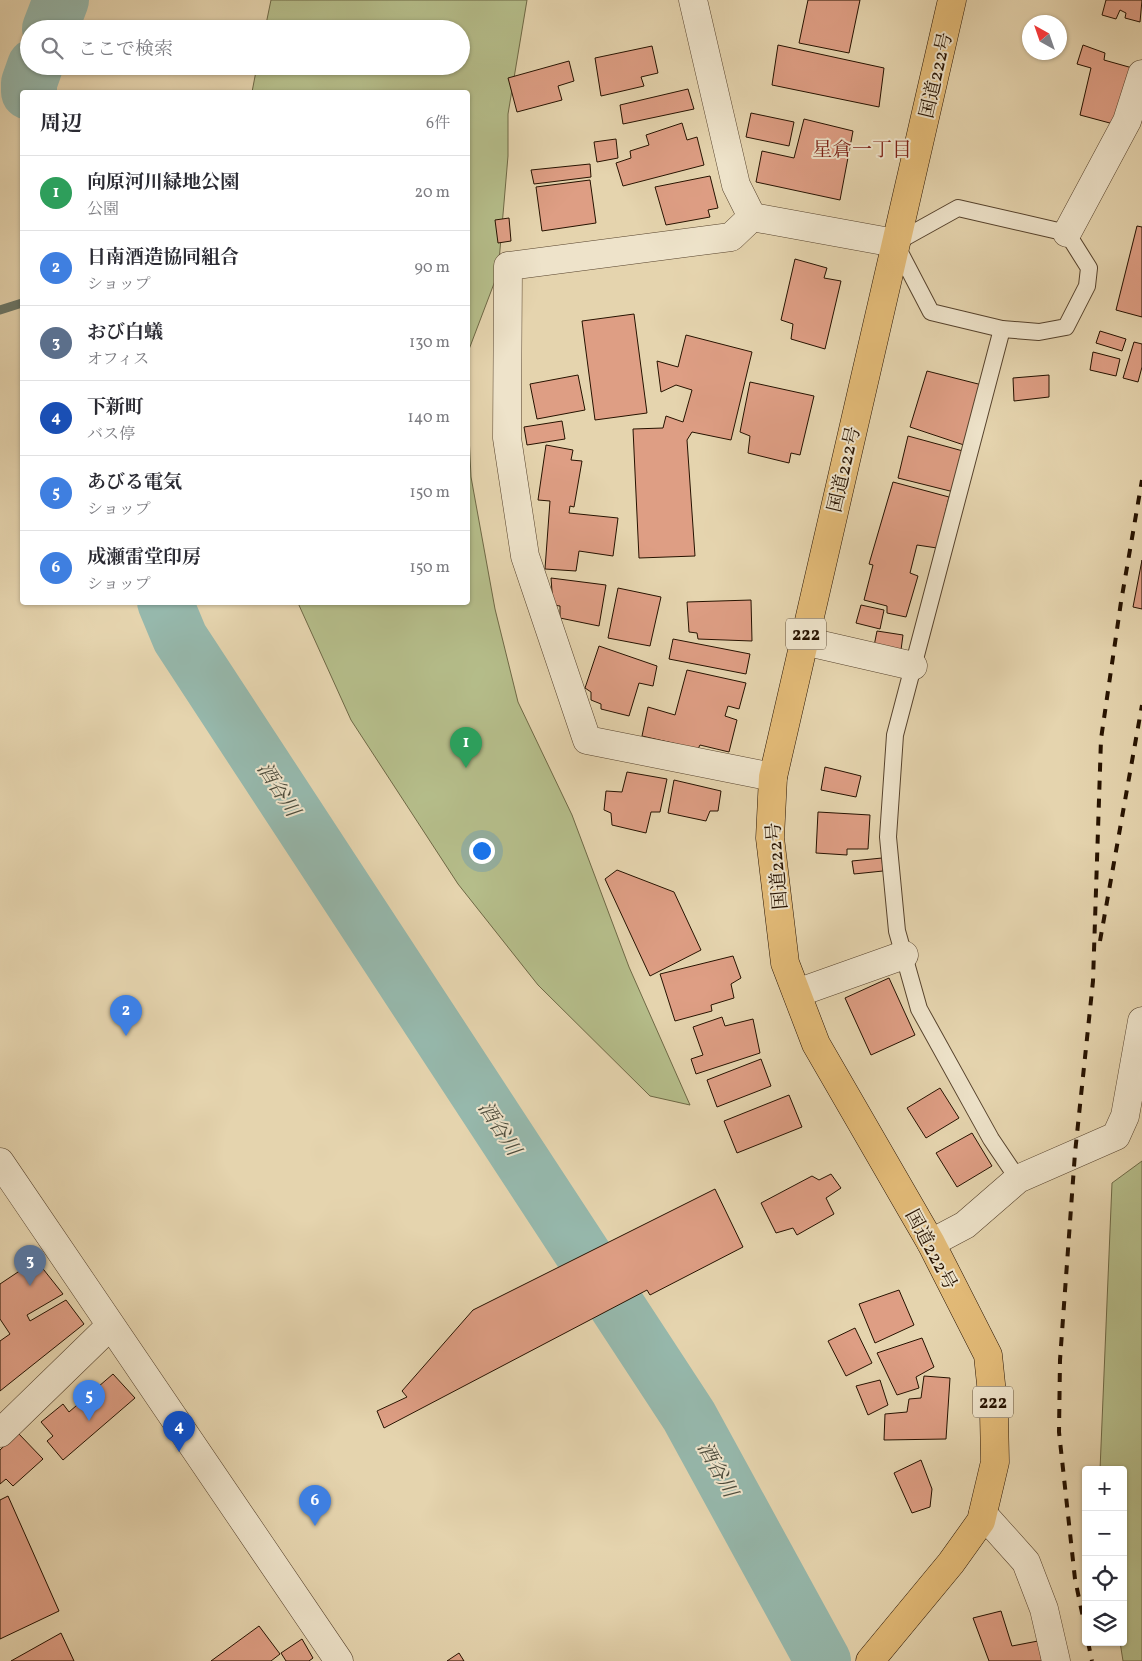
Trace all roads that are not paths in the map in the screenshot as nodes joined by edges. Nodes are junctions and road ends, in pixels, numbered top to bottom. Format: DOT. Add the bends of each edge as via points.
graph roads {
  1 [pos="693,0"];
  2 [pos="952,0"];
  3 [pos="1142,74"];
  4 [pos="752,217"];
  5 [pos="1067,233"];
  6 [pos="895,243"];
  7 [pos="1002,329"];
  8 [pos="804,641"];
  9 [pos="913,666"];
  10 [pos="773,777"];
  11 [pos="904,955"];
  12 [pos="797,994"];
  13 [pos="1142,1021"];
  14 [pos="1133,1112"];
  15 [pos="0,1162"];
  16 [pos="1018,1179"];
  17 [pos="931,1244"];
  18 [pos="110,1326"];
  19 [pos="0,1433"];
  20 [pos="983,1514"];
  21 [pos="340,1661"];
  22 [pos="870,1661"];
  23 [pos="1056,1661"];
  1 -- 4 [label="street" via="736,185"];
  2 -- 6 [label="highway, 国道222号 / 222"];
  3 -- 5 [label="street" via="1127,121"];
  4 -- 6 [label="street"];
  4 -- 10 [label="street" via="731,237 508,266 507,438 525,556 587,740"];
  5 -- 6 [label="lane" via="958,208"];
  5 -- 7 [label="lane" via="1089,268 1087,286 1066,327 1039,332"];
  6 -- 7 [label="lane" via="931,312"];
  6 -- 8 [label="highway, 国道222号 / 222"];
  7 -- 9 [label="lane"];
  8 -- 9 [label="street"];
  8 -- 10 [label="highway, 国道222号 / 222"];
  9 -- 11 [label="lane" via="895,735 888,837 898,931"];
  10 -- 12 [label="highway, 国道222号 / 222" via="770,838 785,963"];
  11 -- 12 [label="street"];
  11 -- 16 [label="lane" via="919,1009 991,1139"];
  12 -- 17 [label="highway, 国道222号 / 222" via="816,1044"];
  13 -- 14 [label="street"];
  14 -- 16 [label="street" via="1116,1136"];
  15 -- 18 [label="street"];
  16 -- 17 [label="street" via="965,1225"];
  17 -- 20 [label="highway, 国道222号 / 222" via="988,1354 995,1462"];
  18 -- 19 [label="street"];
  18 -- 21 [label="street"];
  20 -- 22 [label="highway, 国道222号 / 222" via="951,1563"];
  20 -- 23 [label="street" via="1026,1562 1044,1609"];
}
